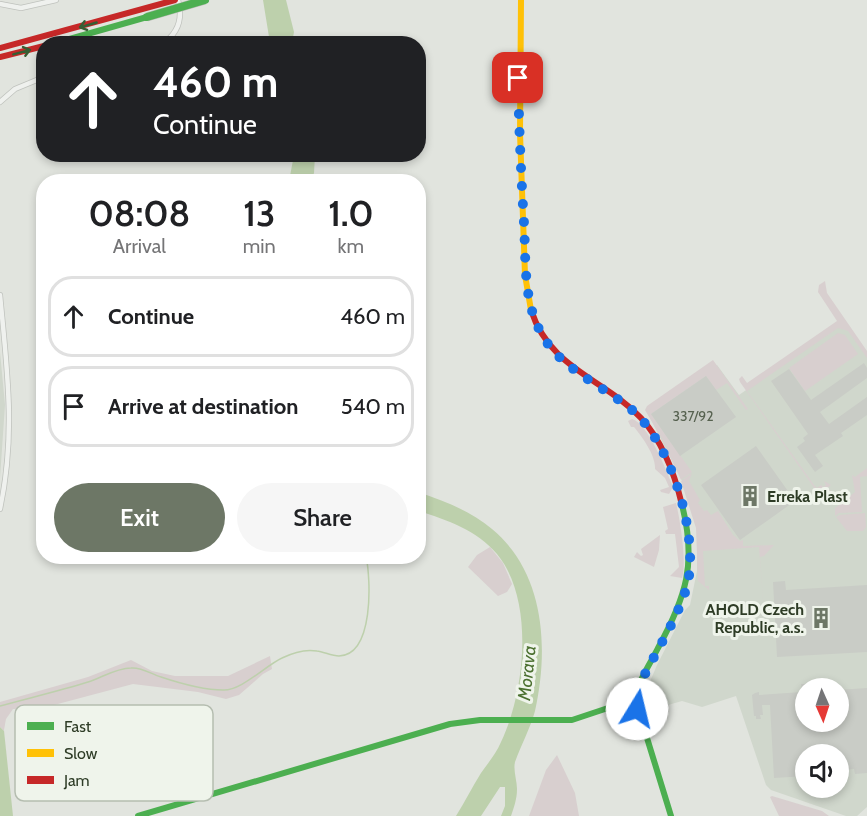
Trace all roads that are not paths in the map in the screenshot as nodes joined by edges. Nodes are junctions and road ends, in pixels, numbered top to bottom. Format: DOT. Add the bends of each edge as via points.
graph roads {
  1 [pos="56,0"];
  2 [pos="176,0"];
  3 [pos="205,0"];
  4 [pos="521,0"];
  5 [pos="0,4"];
  6 [pos="146,13"];
  7 [pos="50,36"];
  8 [pos="76,36"];
  9 [pos="171,36"];
  10 [pos="36,39"];
  11 [pos="0,48"];
  12 [pos="36,48"];
  13 [pos="0,57"];
  14 [pos="36,80"];
  15 [pos="0,102"];
  16 [pos="0,295"];
  17 [pos="0,509"];
  18 [pos="635,699"];
  19 [pos="213,794"];
  20 [pos="188,801"];
  21 [pos="138,816"];
  22 [pos="671,816"];
  1 -- 5 [label="street" via="21,8"];
  2 -- 6 [label="main road"];
  2 -- 9 [label="street" via="181,13"];
  3 -- 6 [label="main road, bridge"];
  4 -- 18 [label="main road" via="520,139 526,273 533,314 546,340 566,363 634,412 655,439 674,478 683,510 690,560 685,591"];
  6 -- 7 [label="main road, one-way"];
  6 -- 8 [label="main road"];
  10 -- 11 [label="main road, one-way"];
  13 -- 12 [label="main road, one-way"];
  14 -- 15 [label="street" via="15,89"];
  16 -- 17 [label="street" via="10,437"];
  18 -- 19 [label="main road" via="580,719 465,720"];
  18 -- 22 [label="main road"];
  20 -- 21 [label="main road"];
}
